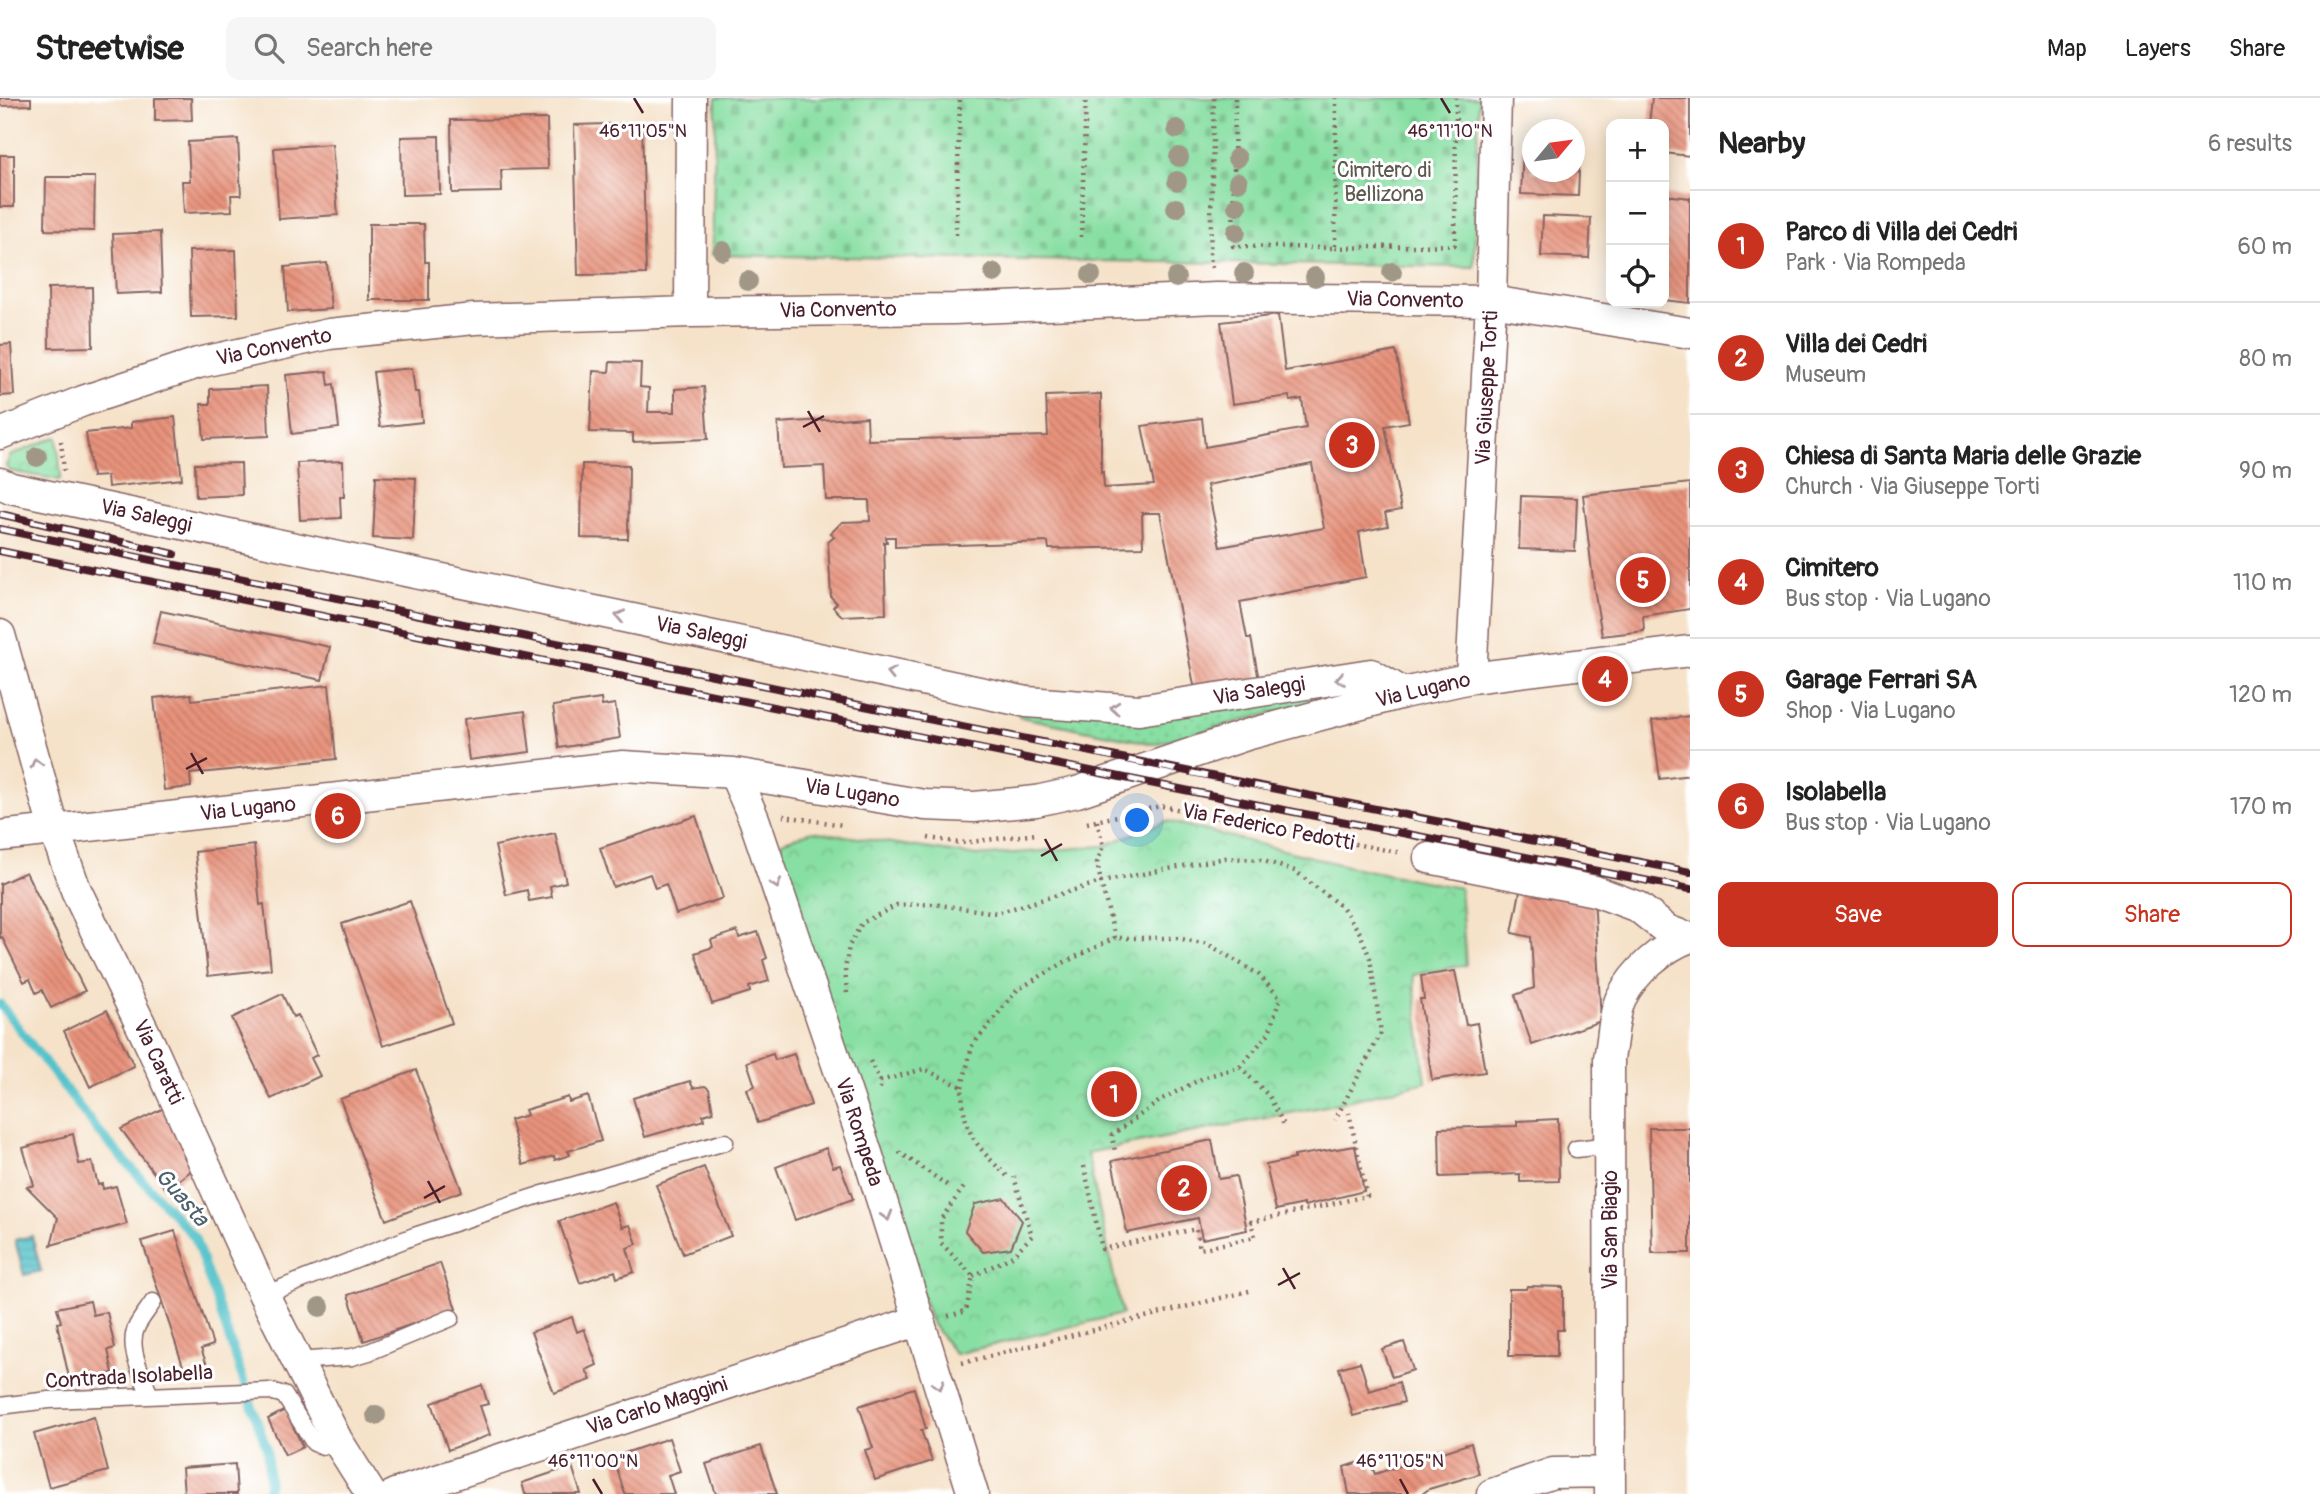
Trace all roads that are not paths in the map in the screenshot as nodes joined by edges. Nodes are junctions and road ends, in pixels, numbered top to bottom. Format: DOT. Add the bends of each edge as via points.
graph roads {
  1 [pos="691,98"];
  2 [pos="1496,98"];
  3 [pos="1492,301"];
  4 [pos="690,312"];
  5 [pos="1690,333"];
  6 [pos="0,434"];
  7 [pos="0,483"];
  8 [pos="0,635"];
  9 [pos="1690,651"];
  10 [pos="1471,678"];
  11 [pos="1403,693"];
  12 [pos="734,773"];
  13 [pos="54,829"];
  14 [pos="0,836"];
  15 [pos="1429,858"];
  16 [pos="1689,937"];
  17 [pos="725,1142"];
  18 [pos="1610,1145"];
  19 [pos="1576,1149"];
  20 [pos="264,1295"];
  21 [pos="153,1302"];
  22 [pos="451,1318"];
  23 [pos="921,1323"];
  24 [pos="296,1360"];
  25 [pos="150,1396"];
  26 [pos="0,1406"];
  27 [pos="337,1440"];
  28 [pos="1610,1483"];
  29 [pos="371,1494"];
  30 [pos="395,1494"];
  31 [pos="973,1494"];
  32 [pos="1492,1494"];
  1 -- 4 [label="street"];
  2 -- 3 [label="street, Via Giuseppe Torti"];
  3 -- 4 [label="street, Via Convento" via="1217,298 954,309"];
  3 -- 5 [label="street, Via Convento"];
  3 -- 10 [label="street, Via Giuseppe Torti"];
  4 -- 6 [label="street, Via Convento" via="474,319 329,334 198,363"];
  11 -- 7 [label="street, Via Saleggi, one-way" via="1371,674 1139,710 1027,702"];
  13 -- 8 [label="street, Via Caratti, one-way"];
  9 -- 10 [label="street, Via Lugano"];
  10 -- 11 [label="street, Via Lugano"];
  11 -- 12 [label="street, Via Lugano" via="1246,735 1077,792 1036,801 974,807 925,805"];
  12 -- 13 [label="street, Via Lugano" via="622,766"];
  12 -- 23 [label="street, Via Rompeda, one-way" via="754,819"];
  13 -- 14 [label="street, Via Lugano"];
  13 -- 20 [label="street, Via Caratti" via="76,890"];
  15 -- 16 [label="street" via="1595,891 1638,907 1667,930"];
  16 -- 18 [label="street, Via San Biagio" via="1639,972 1620,1000 1609,1058"];
  17 -- 20 [label="lane" via="414,1236"];
  18 -- 19 [label="lane"];
  18 -- 28 [label="street, Via San Biagio"];
  20 -- 24 [label="street, Via Caratti"];
  21 -- 25 [label="lane" via="134,1339"];
  22 -- 24 [label="lane" via="352,1357"];
  23 -- 30 [label="street, Via Carlo Maggini"];
  23 -- 31 [label="street, Via Rompeda, one-way"];
  24 -- 27 [label="street, Via Caratti"];
  25 -- 26 [label="lane, Contrada Isolabella"];
  25 -- 27 [label="lane, Contrada Isolabella" via="270,1391 284,1395 319,1446"];
  27 -- 29 [label="street, Via Caratti"];
  28 -- 32 [label="street" via="1553,1473"];
}
